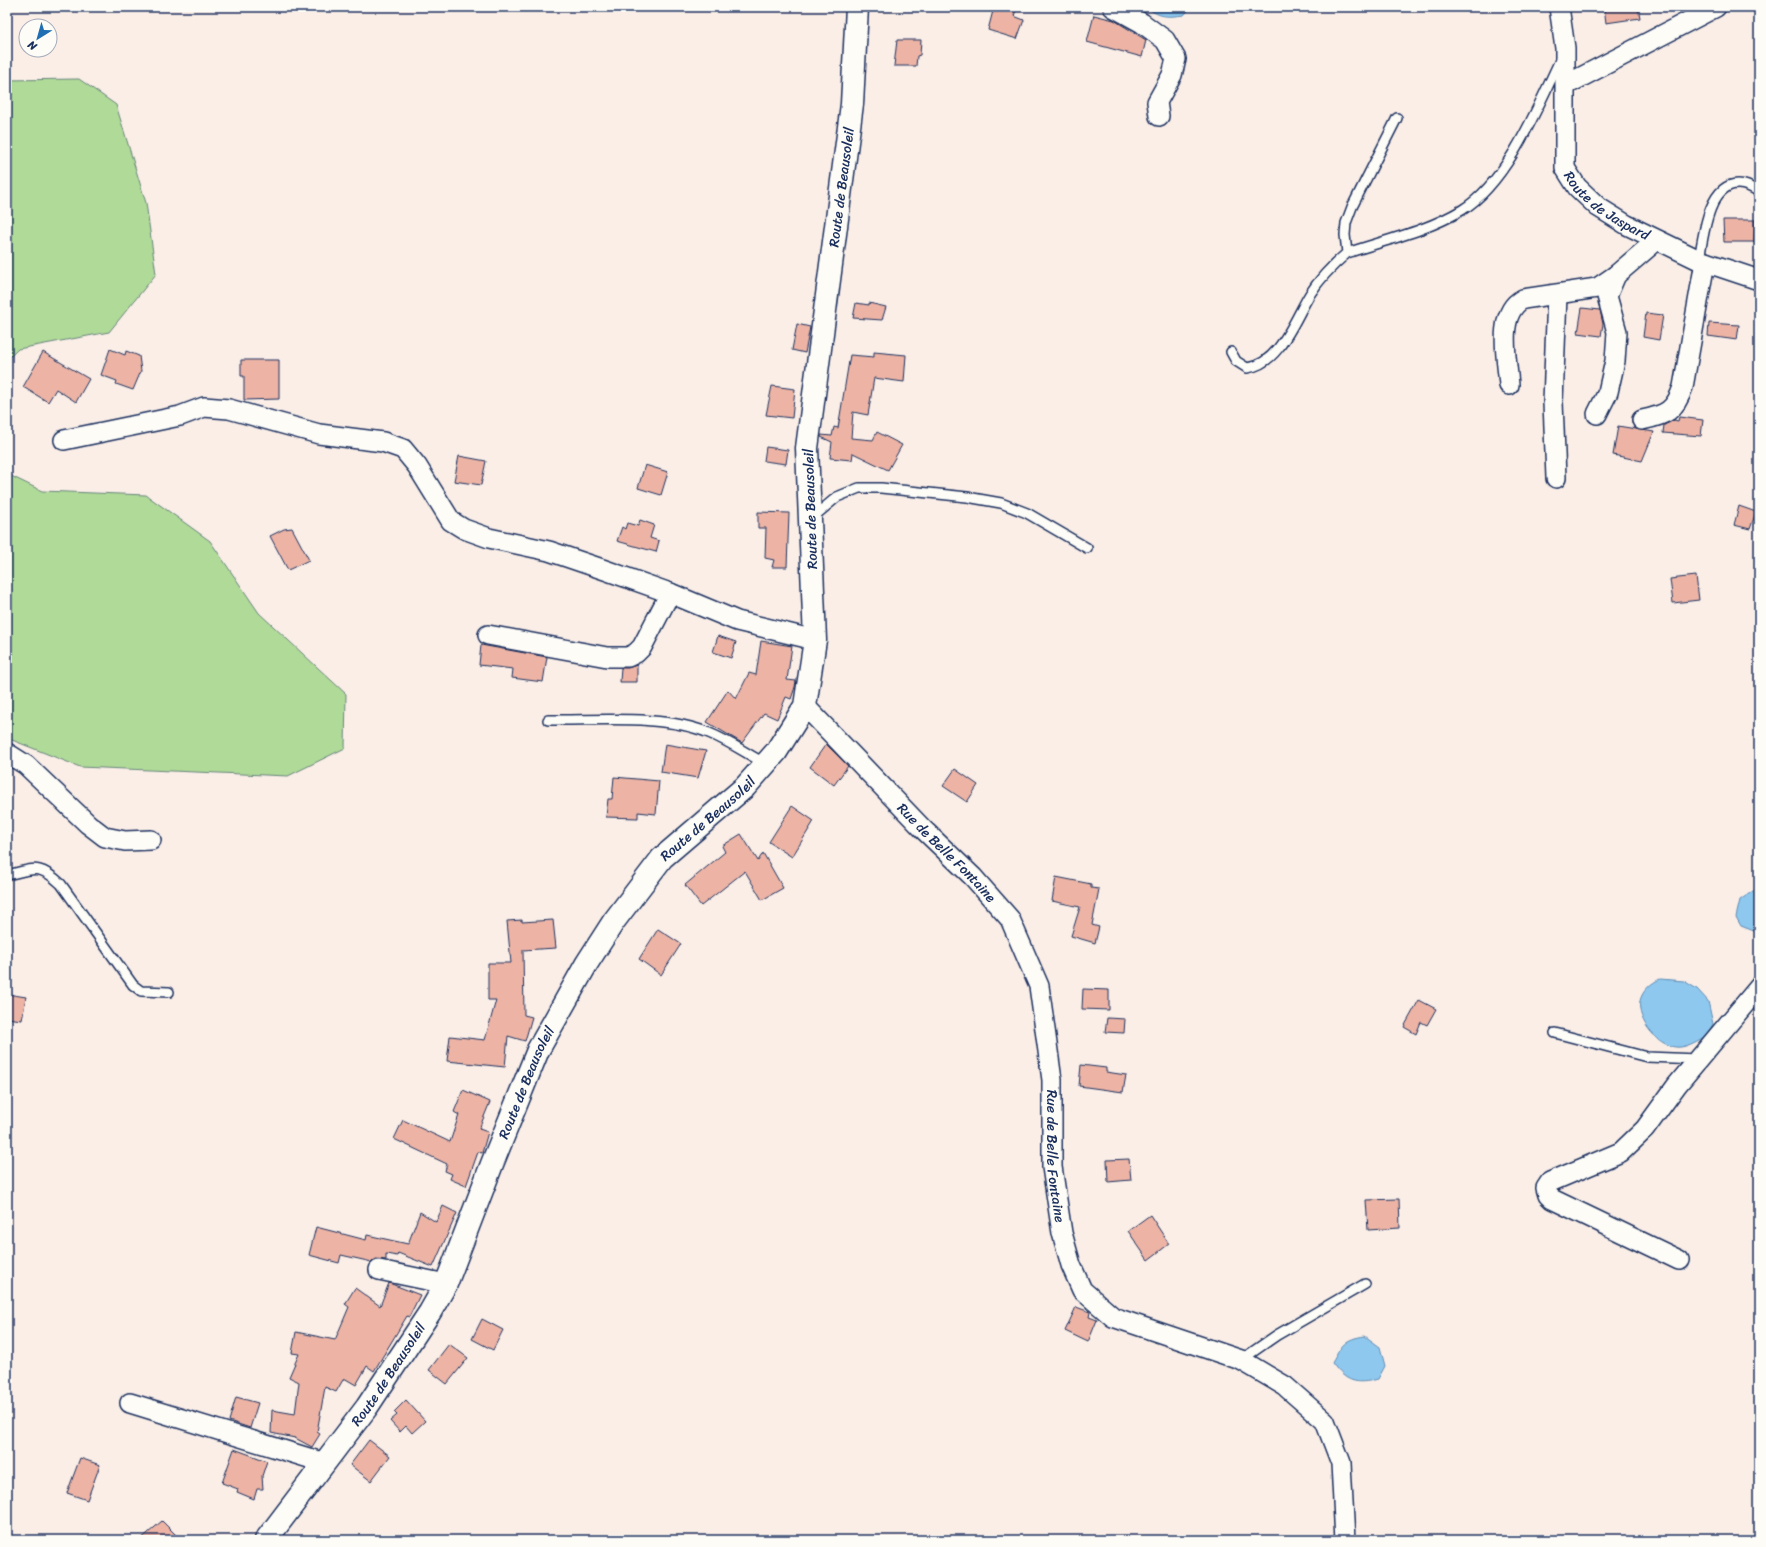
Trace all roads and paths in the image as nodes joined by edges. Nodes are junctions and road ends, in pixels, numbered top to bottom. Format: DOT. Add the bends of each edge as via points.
graph roads {
  1 [pos="857,7"];
  2 [pos="1113,7"];
  3 [pos="1559,7"];
  4 [pos="1716,7"];
  5 [pos="1565,48"];
  6 [pos="1566,85"];
  7 [pos="1159,116"];
  8 [pos="1397,118"];
  9 [pos="1759,192"];
  10 [pos="1657,240"];
  11 [pos="1347,252"];
  12 [pos="1702,261"];
  13 [pos="1616,275"];
  14 [pos="1759,280"];
  15 [pos="1557,295"];
  16 [pos="1231,352"];
  17 [pos="1509,385"];
  18 [pos="1597,414"];
  19 [pos="1642,420"];
  20 [pos="64,440"];
  21 [pos="1556,478"];
  22 [pos="809,520"];
  23 [pos="1087,548"];
  24 [pos="670,593"];
  25 [pos="488,635"];
  26 [pos="816,640"];
  27 [pos="805,706"];
  28 [pos="548,720"];
  29 [pos="7,753"];
  30 [pos="766,764"];
  31 [pos="151,840"];
  32 [pos="7,875"];
  33 [pos="1759,987"];
  34 [pos="169,992"];
  35 [pos="1555,1033"];
  36 [pos="1698,1059"];
  37 [pos="1679,1260"];
  38 [pos="379,1270"];
  39 [pos="446,1284"];
  40 [pos="1365,1284"];
  41 [pos="1242,1360"];
  42 [pos="130,1402"];
  43 [pos="325,1463"];
  44 [pos="266,1540"];
  45 [pos="1346,1540"];
  1 -- 22 [label="street, Route de Beausoleil" via="852,104 807,448"];
  2 -- 7 [label="street" via="1142,23 1165,40 1176,59 1172,75 1157,102"];
  3 -- 5 [label="street, Route de Jaspard"];
  4 -- 6 [label="street"];
  5 -- 6 [label="street, Route de Jaspard"];
  5 -- 11 [label="lane" via="1526,132 1487,188 1463,209 1434,224"];
  6 -- 10 [label="street, Route de Jaspard" via="1565,168 1577,187 1598,207"];
  8 -- 11 [label="lane" via="1348,218 1344,235"];
  9 -- 12 [label="lane" via="1747,186 1731,185 1715,200 1706,221"];
  10 -- 12 [label="street, Route de Jaspard"];
  10 -- 13 [label="street"];
  11 -- 16 [label="lane" via="1319,282 1278,350 1268,360 1247,368 1236,361"];
  12 -- 14 [label="street, Route de Jaspard"];
  12 -- 19 [label="street" via="1679,399 1660,416"];
  13 -- 15 [label="street" via="1597,288"];
  13 -- 18 [label="street" via="1607,296 1617,332 1615,361 1608,392"];
  15 -- 17 [label="street" via="1547,294 1523,299 1509,311 1505,325"];
  15 -- 21 [label="street" via="1553,402"];
  20 -- 24 [label="street" via="180,416 204,407 229,409 319,434 383,442 404,449 451,521 464,529 489,538 549,551"];
  22 -- 23 [label="lane" via="837,496 859,488 881,488 1001,503 1027,513"];
  22 -- 26 [label="street, Route de Beausoleil"];
  24 -- 25 [label="street" via="642,647 628,657 607,656"];
  24 -- 26 [label="street" via="737,620"];
  26 -- 27 [label="street, Route de Beausoleil"];
  27 -- 30 [label="street, Route de Beausoleil"];
  27 -- 41 [label="street, Rue de Belle Fontaine" via="924,830 973,876 1010,919 1039,986 1052,1080 1052,1167 1062,1233 1070,1265 1082,1290 1113,1318"];
  28 -- 30 [label="lane" via="656,721 686,726 710,733"];
  29 -- 31 [label="street" via="26,765 88,824 106,837 125,841"];
  30 -- 39 [label="street, Route de Beausoleil" via="745,786 662,858 614,921 587,963 538,1050"];
  32 -- 34 [label="lane" via="39,868 50,874 61,884 133,985 141,991"];
  33 -- 36 [label="street"];
  35 -- 36 [label="lane" via="1647,1057"];
  36 -- 37 [label="street" via="1645,1129 1621,1152 1550,1182 1546,1188 1552,1199"];
  38 -- 39 [label="street"];
  39 -- 43 [label="street, Route de Beausoleil" via="367,1407"];
  40 -- 41 [label="lane" via="1277,1335"];
  41 -- 45 [label="street, Rue de Belle Fontaine" via="1284,1386 1325,1421 1341,1463"];
  42 -- 43 [label="street"];
  43 -- 44 [label="street, Route de Beausoleil"];
}
